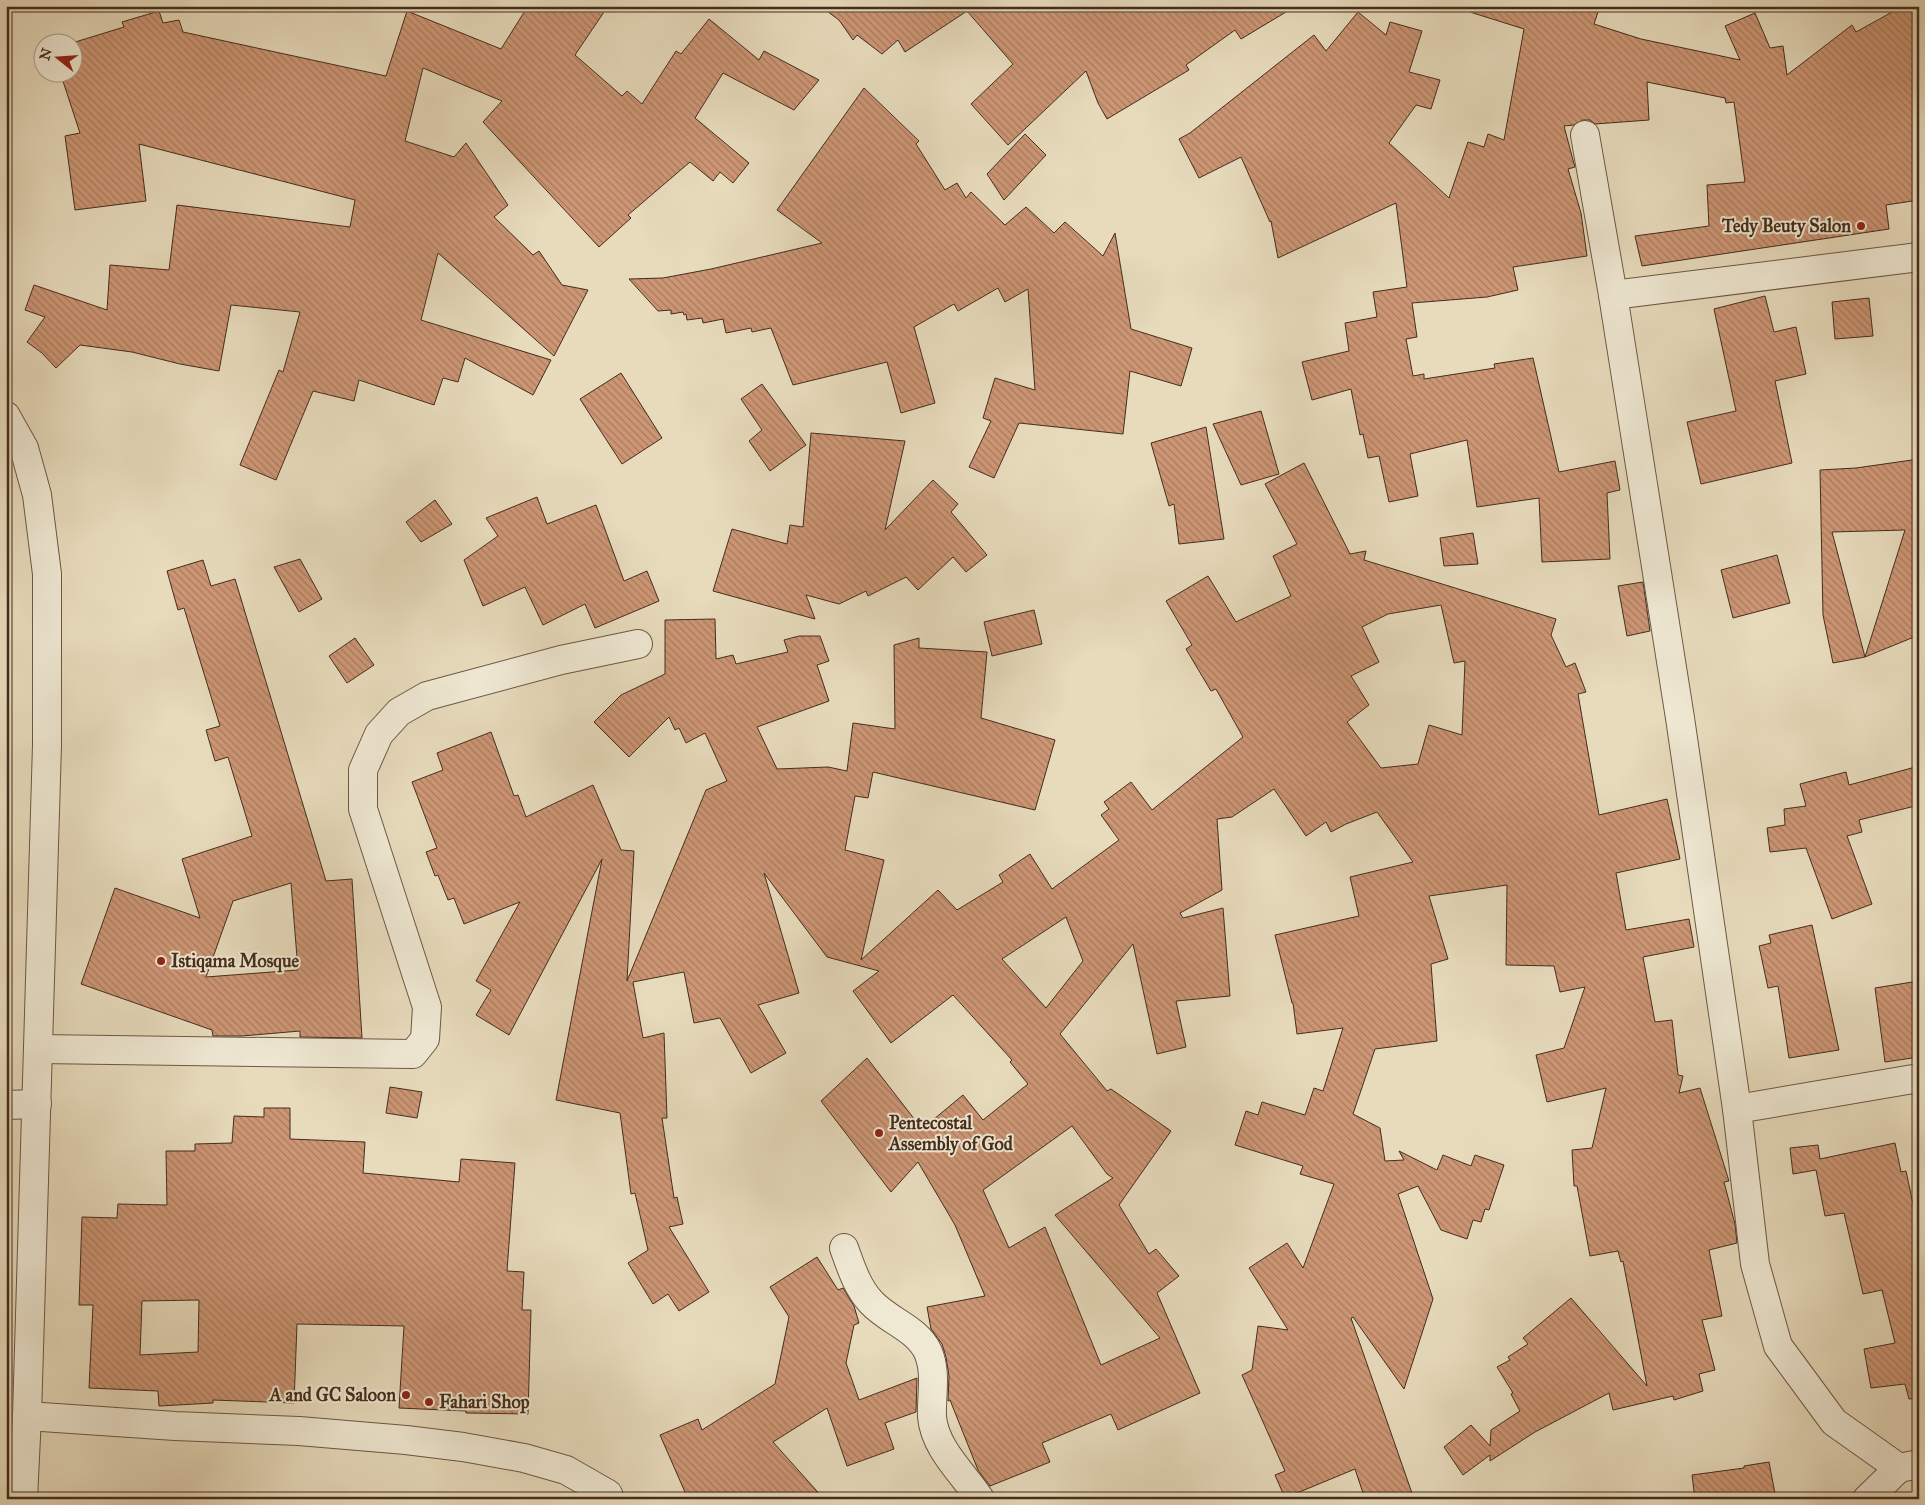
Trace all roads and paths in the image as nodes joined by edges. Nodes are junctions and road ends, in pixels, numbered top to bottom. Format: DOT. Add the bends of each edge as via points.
graph roads {
  1 [pos="1585,135"];
  2 [pos="1919,257"];
  3 [pos="1612,295"];
  4 [pos="6,416"];
  5 [pos="638,644"];
  6 [pos="38,1049"];
  7 [pos="1919,1078"];
  8 [pos="37,1104"];
  9 [pos="6,1105"];
  10 [pos="1737,1109"];
  11 [pos="844,1248"];
  12 [pos="27,1416"];
  13 [pos="1909,1466"];
  14 [pos="23,1499"];
  15 [pos="610,1499"];
  16 [pos="980,1499"];
  17 [pos="1866,1499"];
  1 -- 3 [label="street"];
  2 -- 3 [label="street"];
  3 -- 10 [label="street"];
  4 -- 6 [label="street" via="24,448 37,495 47,574 47,745"];
  5 -- 6 [label="street" via="561,660 427,696 399,712 379,734 362,770 363,809 427,1007 425,1039 413,1054"];
  6 -- 8 [label="street"];
  7 -- 10 [label="street"];
  8 -- 9 [label="street"];
  8 -- 12 [label="street"];
  10 -- 13 [label="street" via="1754,1264 1778,1346 1834,1422"];
  11 -- 16 [label="street" via="859,1286 872,1303 919,1338 928,1353 932,1370 932,1418 939,1442"];
  12 -- 14 [label="street"];
  12 -- 15 [label="street" via="299,1431 463,1447 524,1458 566,1470 608,1494"];
  13 -- 17 [label="street"];
}
